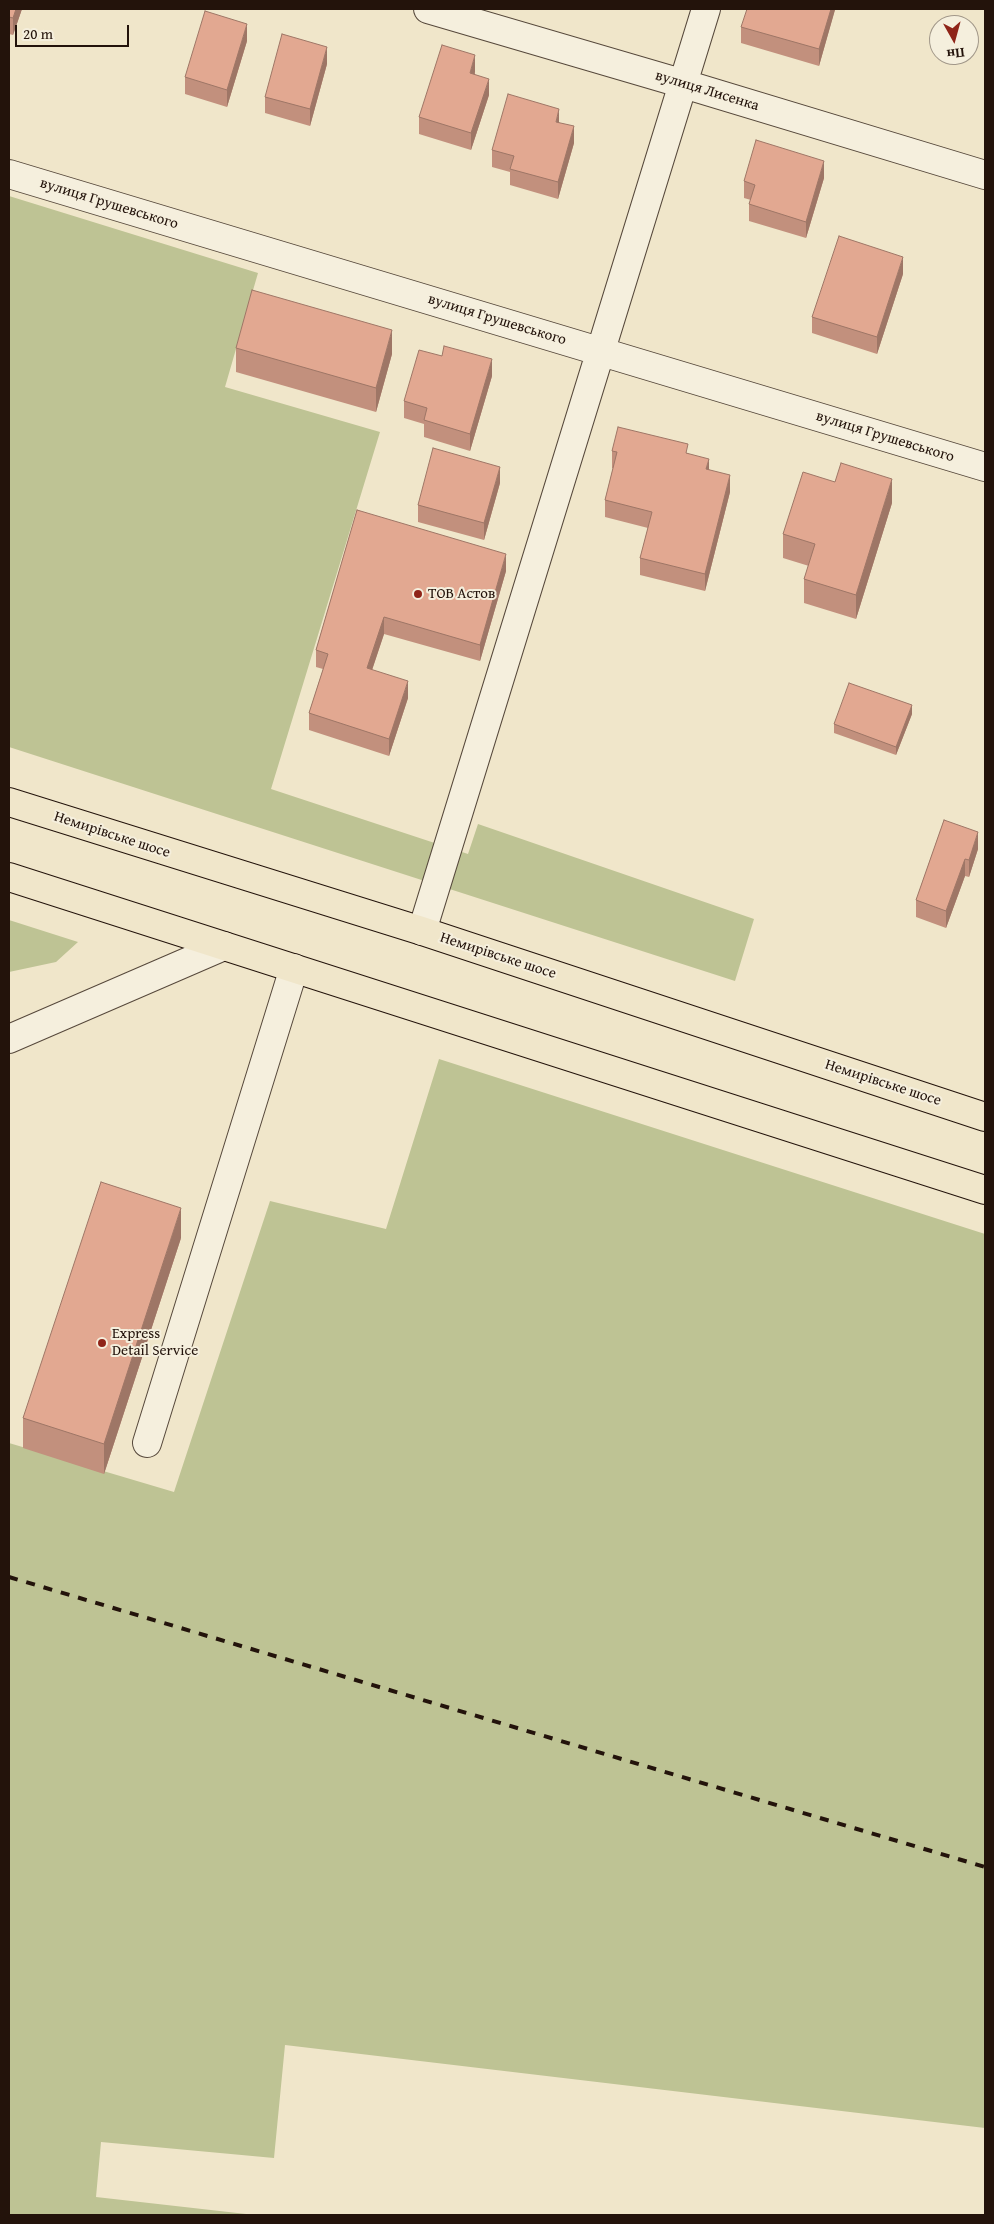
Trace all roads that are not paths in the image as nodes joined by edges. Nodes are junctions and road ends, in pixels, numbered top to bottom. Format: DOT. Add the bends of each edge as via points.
graph roads {
  1 [pos="428,9"];
  2 [pos="706,9"];
  3 [pos="684,84"];
  4 [pos="9,174"];
  5 [pos="985,175"];
  6 [pos="601,352"];
  7 [pos="985,467"];
  8 [pos="9,802"];
  9 [pos="9,877"];
  10 [pos="422,931"];
  11 [pos="224,946"];
  12 [pos="294,968"];
  13 [pos="9,1039"];
  14 [pos="985,1117"];
  15 [pos="985,1190"];
  16 [pos="147,1443"];
  1 -- 3 [label="street, вулиця Лисенка"];
  2 -- 3 [label="street"];
  3 -- 5 [label="street, вулиця Лисенка"];
  3 -- 6 [label="street"];
  4 -- 6 [label="street, вулиця Грушевського"];
  6 -- 7 [label="street, вулиця Грушевського"];
  6 -- 10 [label="street"];
  8 -- 10 [label="main road, Немирівське шосе"];
  9 -- 11 [label="main road"];
  10 -- 14 [label="main road, Немирівське шосе"];
  11 -- 12 [label="main road"];
  11 -- 13 [label="street"];
  12 -- 15 [label="main road"];
  12 -- 16 [label="street"];
}
